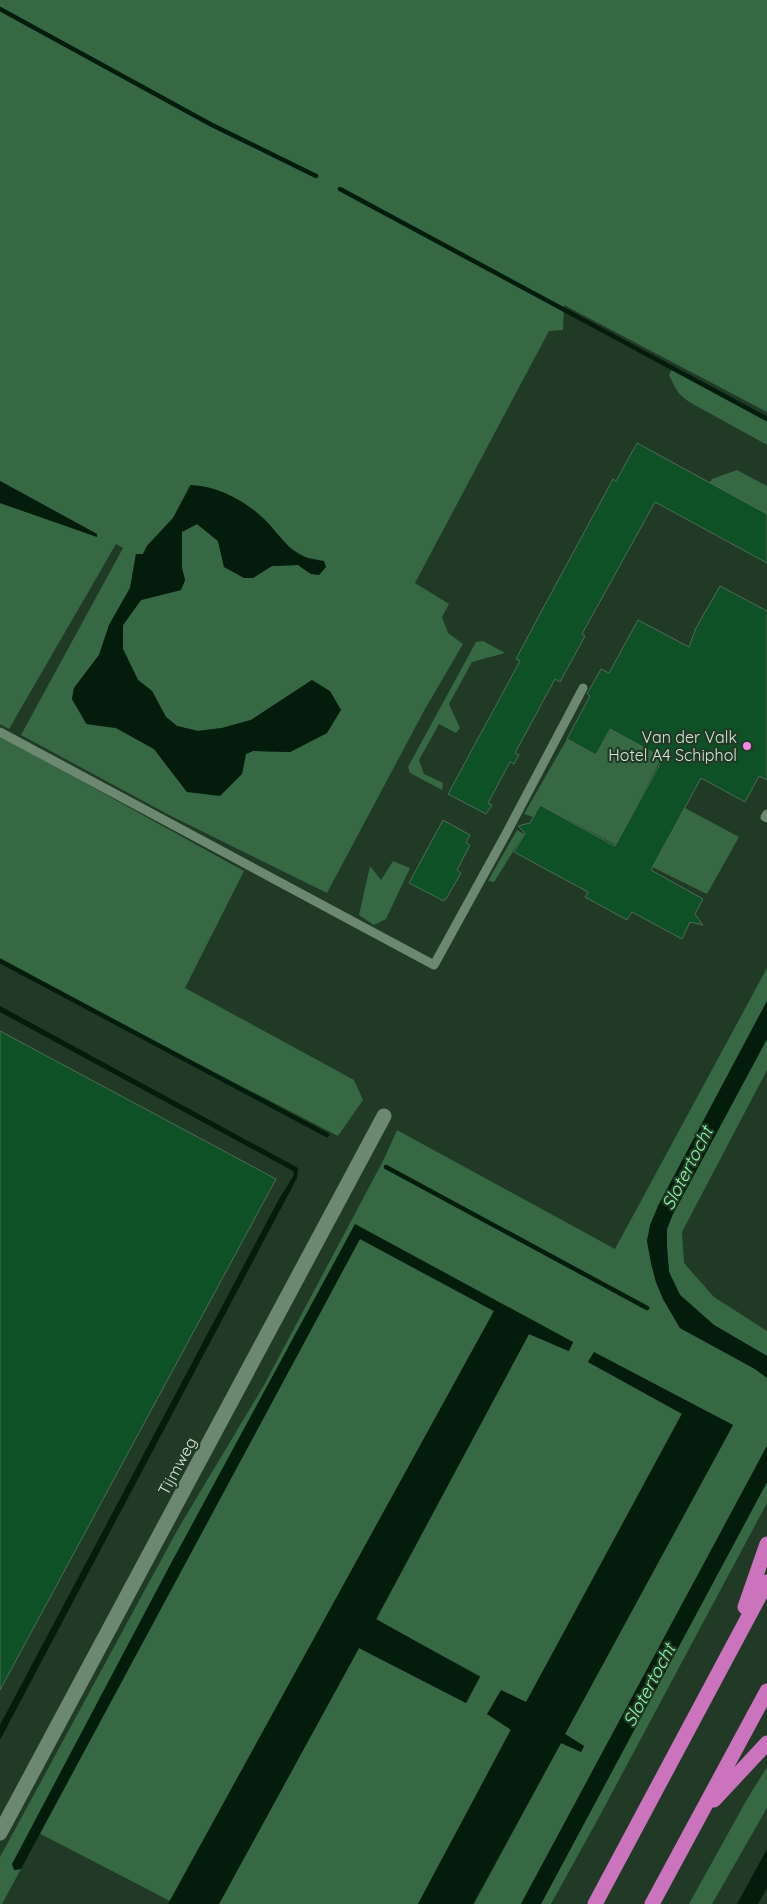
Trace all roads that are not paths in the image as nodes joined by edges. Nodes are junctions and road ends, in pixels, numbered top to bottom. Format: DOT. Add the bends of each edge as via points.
graph roads {
  1 [pos="583,688"];
  2 [pos="0,732"];
  3 [pos="767,814"];
  4 [pos="767,818"];
  5 [pos="384,1116"];
  6 [pos="767,1544"];
  7 [pos="767,1582"];
  8 [pos="727,1658"];
  9 [pos="767,1690"];
  10 [pos="767,1743"];
  11 [pos="700,1816"];
  12 [pos="0,1833"];
  13 [pos="595,1904"];
  14 [pos="652,1904"];
  1 -- 2 [label="lane" via="434,965"];
  3 -- 4 [label="lane"];
  5 -- 12 [label="street, Tijmweg"];
  6 -- 8 [label="highway"];
  7 -- 8 [label="highway"];
  8 -- 13 [label="highway"];
  9 -- 11 [label="highway"];
  10 -- 11 [label="highway"];
  11 -- 14 [label="highway"];
}
